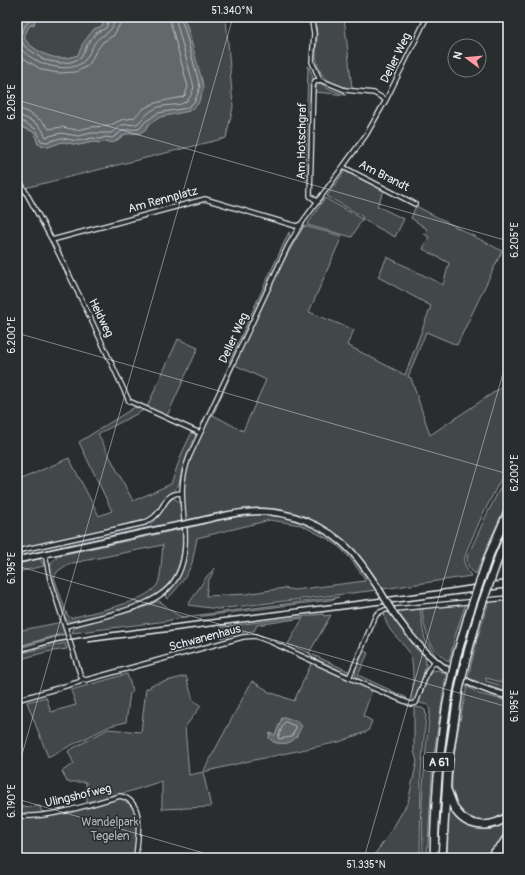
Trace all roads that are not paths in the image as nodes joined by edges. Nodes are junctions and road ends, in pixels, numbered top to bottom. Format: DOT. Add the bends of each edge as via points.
graph roads {
  1 [pos="311,17"];
  2 [pos="427,17"];
  3 [pos="320,80"];
  4 [pos="386,100"];
  5 [pos="343,167"];
  6 [pos="17,176"];
  7 [pos="318,202"];
  8 [pos="415,204"];
  9 [pos="301,224"];
  10 [pos="52,240"];
  11 [pos="200,433"];
  12 [pos="181,493"];
  13 [pos="508,512"];
  14 [pos="508,534"];
  15 [pos="17,551"];
  16 [pos="45,554"];
  17 [pos="17,560"];
  18 [pos="508,598"];
  19 [pos="66,626"];
  20 [pos="435,661"];
  21 [pos="349,678"];
  22 [pos="83,679"];
  23 [pos="508,696"];
  24 [pos="17,700"];
  25 [pos="446,786"];
  26 [pos="17,816"];
  27 [pos="508,816"];
  28 [pos="508,836"];
  29 [pos="507,849"];
  30 [pos="136,858"];
  31 [pos="434,858"];
  32 [pos="442,858"];
  33 [pos="489,858"];
  34 [pos="497,858"];
  35 [pos="502,858"];
  1 -- 3 [label="street" via="314,33 312,62"];
  2 -- 4 [label="street, Deller Weg"];
  3 -- 4 [label="street" via="345,90 374,93"];
  3 -- 7 [label="street, Am Hotschgraf" via="315,81 313,86 310,196"];
  4 -- 5 [label="street, Deller Weg" via="366,135"];
  5 -- 7 [label="street, Deller Weg"];
  5 -- 8 [label="street, Am Brandt"];
  6 -- 10 [label="street, Heidweg"];
  7 -- 9 [label="street, Deller Weg"];
  9 -- 10 [label="street, Am Rennplatz" via="296,226 205,199"];
  9 -- 11 [label="street, Deller Weg" via="288,246"];
  10 -- 11 [label="street, Heidweg" via="129,401"];
  11 -- 12 [label="street, Deller Weg" via="184,470"];
  12 -- 15 [label="street" via="170,496 156,516 144,523"];
  12 -- 19 [label="street, Deller Weg" via="185,531 184,554 178,573 168,589 144,605"];
  13 -- 31 [label="highway, A 61, bridge" via="488,558 456,658 441,743"];
  14 -- 25 [label="highway, A 61, bridge" via="478,615 465,663 450,744"];
  16 -- 17 [label="main road"];
  16 -- 19 [label="street" via="50,579"];
  16 -- 20 [label="main road, bridge" via="249,512 272,512 298,518 326,531 351,551 364,566 408,634"];
  18 -- 21 [label="street" via="380,612 374,619"];
  19 -- 22 [label="street"];
  20 -- 21 [label="street, Schwanenhaus" via="428,670 416,703 411,704"];
  20 -- 23 [label="main road" via="468,682"];
  21 -- 22 [label="street, Schwanenhaus" via="255,636"];
  22 -- 24 [label="street, Schwanenhaus"];
  25 -- 27 [label="highway" via="455,809 469,822 490,825"];
  25 -- 32 [label="highway, A 61"];
  26 -- 30 [label="street, Ulingshofweg" via="39,816 120,796 126,797 134,804 139,820"];
  28 -- 33 [label="highway"];
  29 -- 34 [label="highway"];
  29 -- 35 [label="highway"];
}
